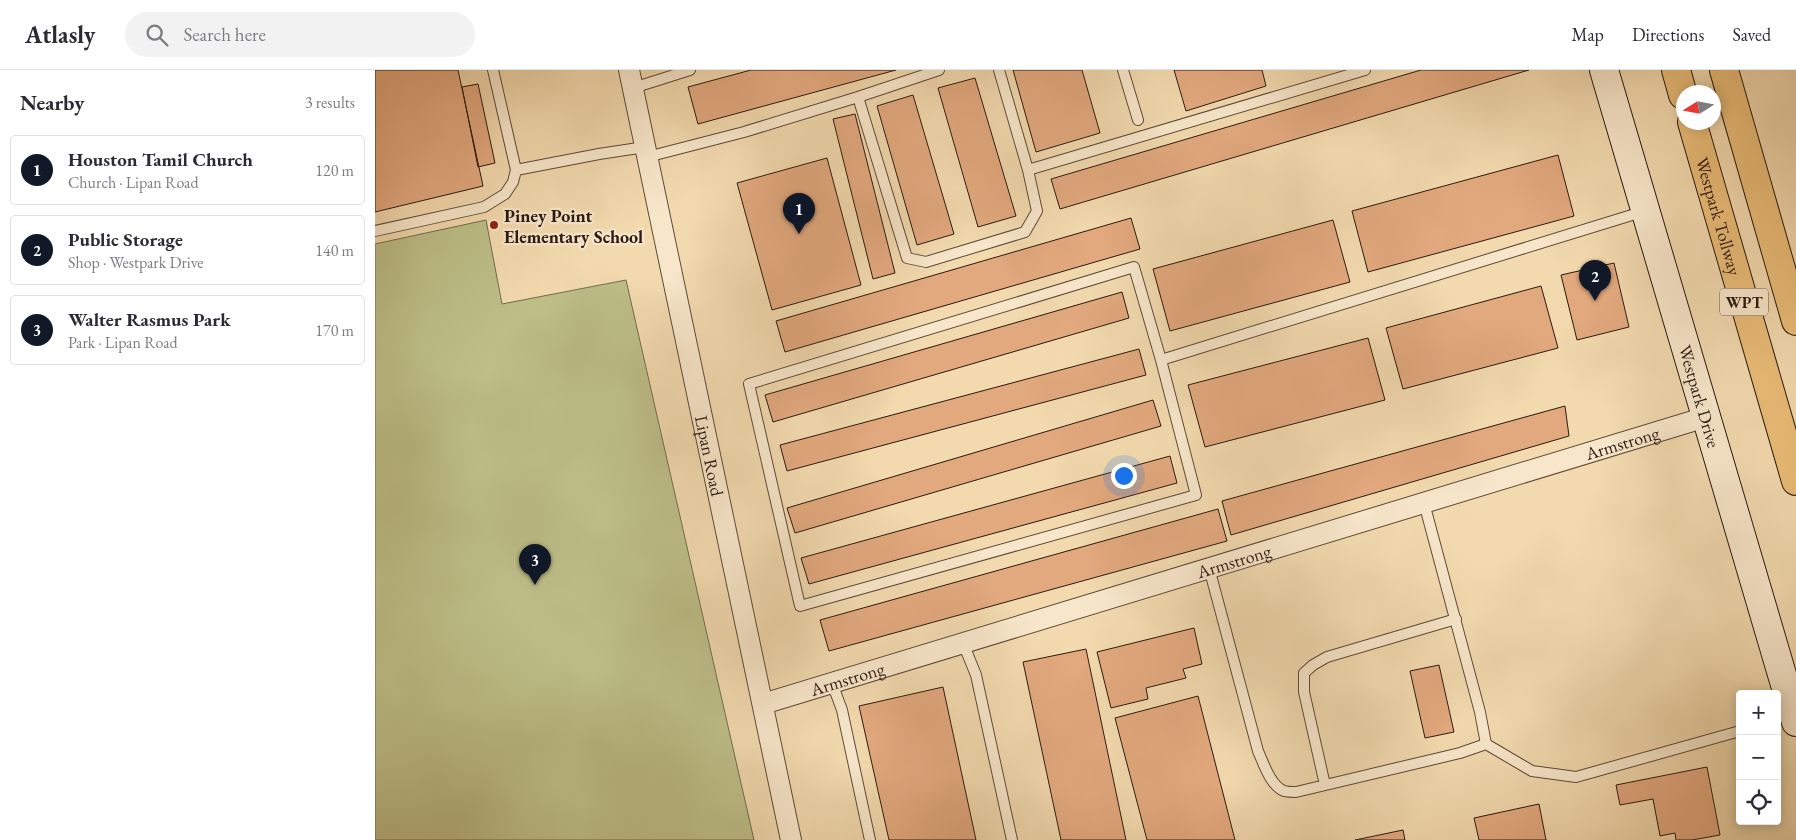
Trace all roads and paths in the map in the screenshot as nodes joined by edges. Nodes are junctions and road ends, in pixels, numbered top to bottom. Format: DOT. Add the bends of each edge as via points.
graph roads {
  1 [pos="493,70"];
  2 [pos="690,70"];
  3 [pos="939,70"];
  4 [pos="999,70"];
  5 [pos="1123,70"];
  6 [pos="1365,70"];
  7 [pos="1604,70"];
  8 [pos="1676,70"];
  9 [pos="1723,70"];
  10 [pos="631,79"];
  11 [pos="1680,85"];
  12 [pos="858,97"];
  13 [pos="1138,120"];
  14 [pos="1694,130"];
  15 [pos="646,152"];
  16 [pos="516,170"];
  17 [pos="1028,170"];
  18 [pos="1645,211"];
  19 [pos="375,231"];
  20 [pos="1796,321"];
  21 [pos="1161,360"];
  22 [pos="1706,417"];
  23 [pos="1796,481"];
  24 [pos="1424,503"];
  25 [pos="1209,568"];
  26 [pos="1456,619"];
  27 [pos="963,643"];
  28 [pos="832,683"];
  29 [pos="763,704"];
  30 [pos="1792,718"];
  31 [pos="1736,732"];
  32 [pos="1486,744"];
  33 [pos="1325,785"];
  34 [pos="791,840"];
  35 [pos="870,840"];
  36 [pos="1012,840"];
  1 -- 16 [label="lane"];
  2 -- 10 [label="lane"];
  3 -- 12 [label="lane"];
  4 -- 17 [label="lane"];
  5 -- 13 [label="lane"];
  6 -- 17 [label="lane"];
  7 -- 18 [label="main road, Westpark Drive"];
  8 -- 11 [label="highway"];
  9 -- 20 [label="highway, WPT"];
  10 -- 15 [label="street, Lipan Road"];
  12 -- 15 [label="lane" via="744,132"];
  12 -- 17 [label="lane" via="907,258 926,262 1025,232 1037,210"];
  14 -- 23 [label="highway, Westpark Tollway / WPT"];
  15 -- 16 [label="lane" via="599,154"];
  15 -- 29 [label="street, Lipan Road"];
  16 -- 19 [label="lane" via="505,194 484,207"];
  18 -- 21 [label="lane"];
  18 -- 22 [label="main road, Westpark Drive"];
  21 -- 21 [label="lane" via="1196,495 800,606 749,384 1134,267"];
  22 -- 24 [label="street, Armstrong"];
  22 -- 30 [label="main road, Westpark Drive"];
  24 -- 25 [label="street, Armstrong"];
  24 -- 26 [label="lane"];
  25 -- 27 [label="street, Armstrong"];
  25 -- 33 [label="lane" via="1258,751 1269,775 1285,791 1296,792"];
  26 -- 32 [label="lane"];
  26 -- 33 [label="lane" via="1327,657 1304,673 1304,692"];
  27 -- 28 [label="street, Armstrong"];
  27 -- 36 [label="lane" via="976,675"];
  28 -- 29 [label="street, Armstrong"];
  28 -- 35 [label="lane" via="842,710"];
  29 -- 34 [label="street, Lipan Road"];
  31 -- 32 [label="lane" via="1576,777 1532,771"];
  32 -- 33 [label="lane"];
}
